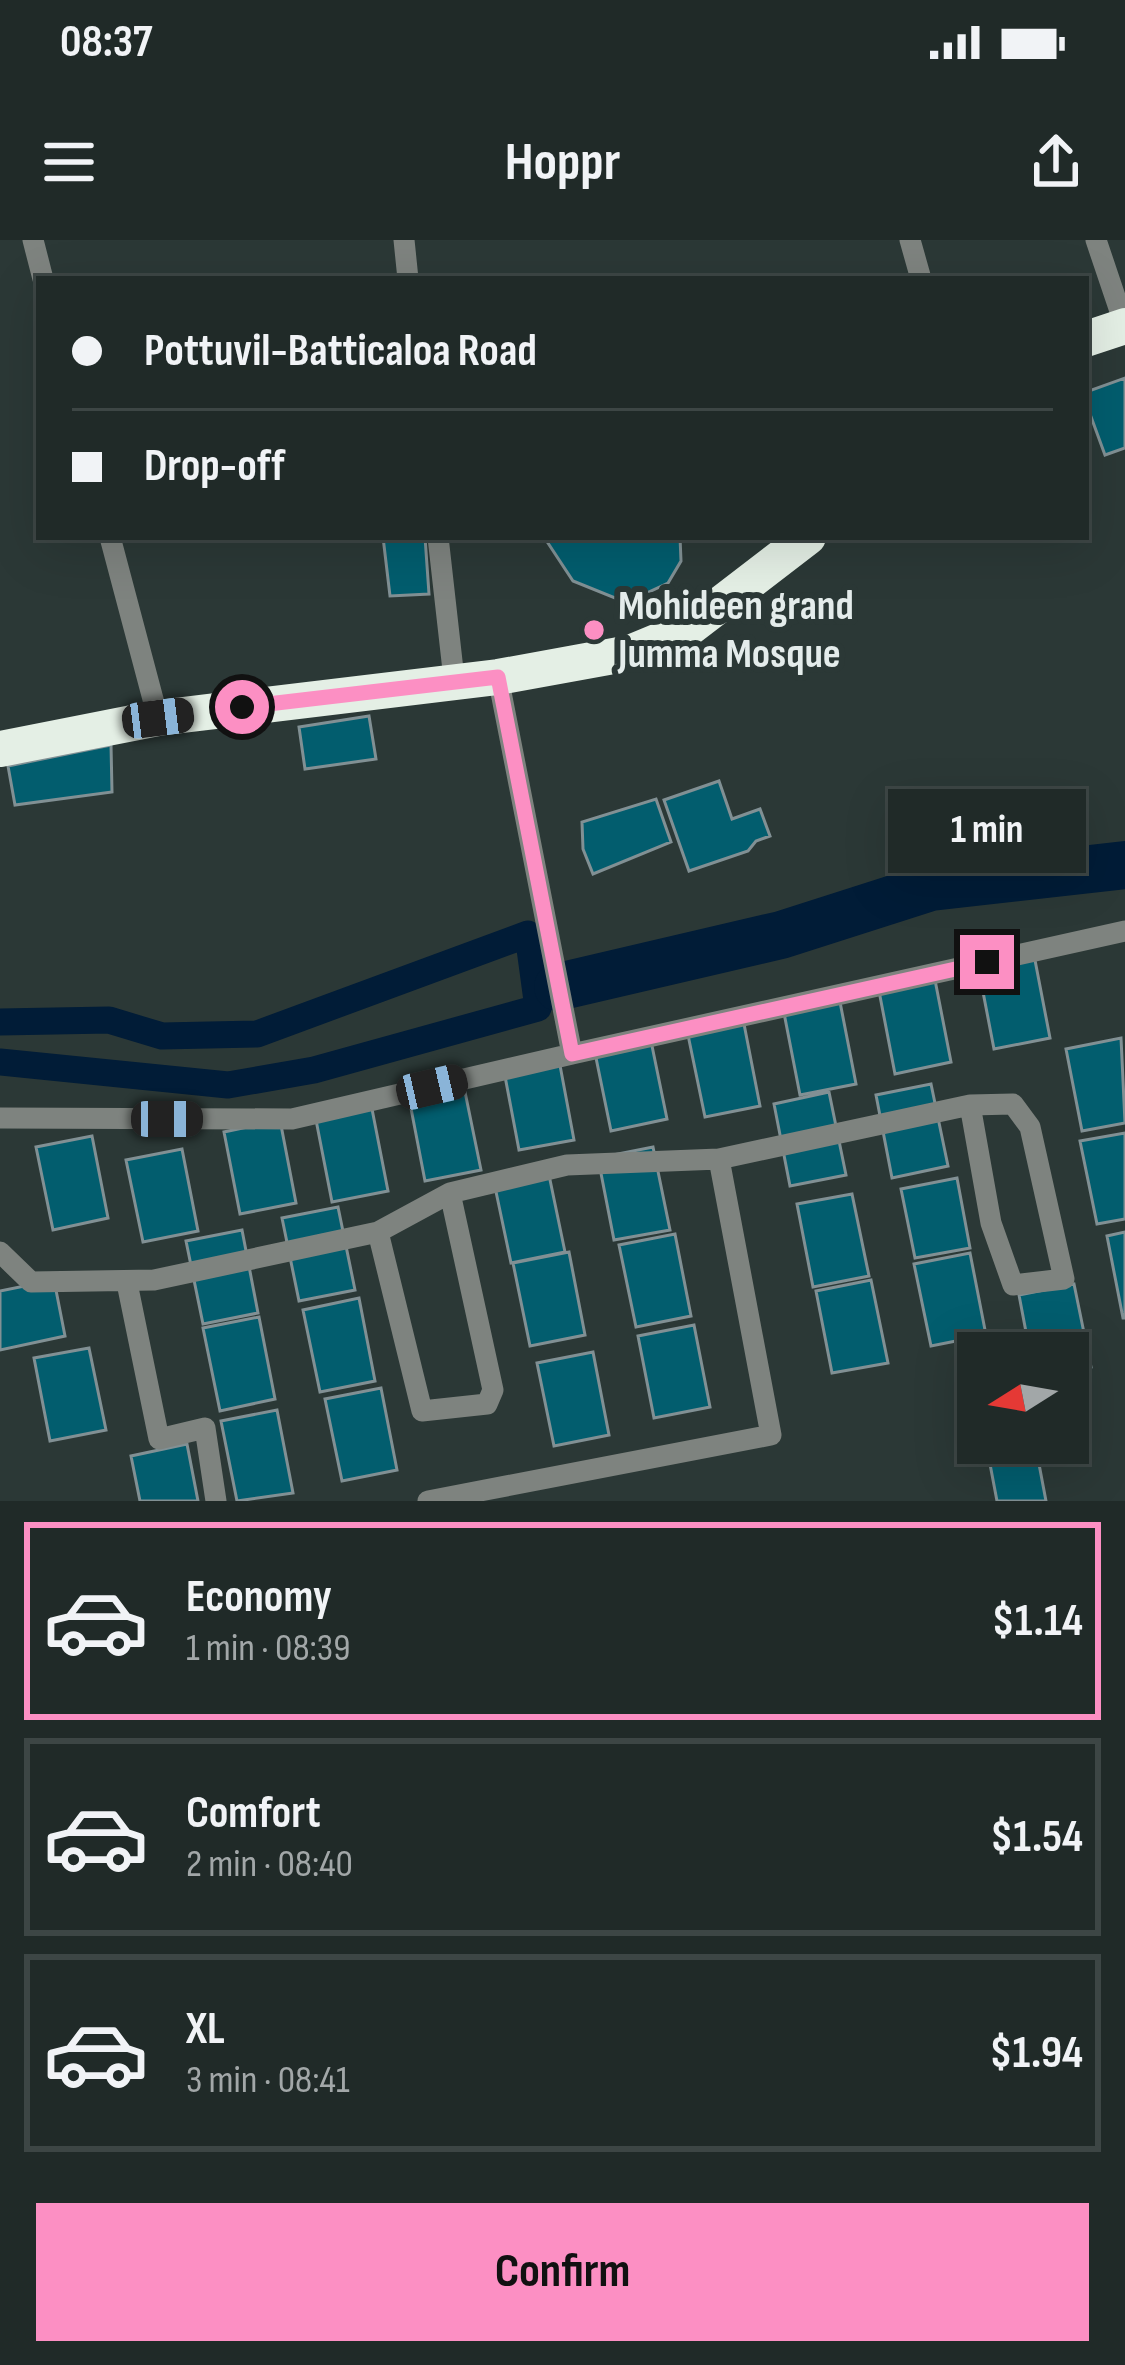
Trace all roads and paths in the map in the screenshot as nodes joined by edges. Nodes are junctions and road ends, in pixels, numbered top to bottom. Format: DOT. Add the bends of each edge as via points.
graph roads {
  1 [pos="32,240"];
  2 [pos="404,240"];
  3 [pos="910,240"];
  4 [pos="1096,240"];
  5 [pos="42,276"];
  6 [pos="408,276"];
  7 [pos="920,276"];
  8 [pos="1125,326"];
  9 [pos="1089,338"];
  10 [pos="111,540"];
  11 [pos="438,540"];
  12 [pos="804,540"];
  13 [pos="498,677"];
  14 [pos="454,679"];
  15 [pos="158,718"];
  16 [pos="0,749"];
  17 [pos="1125,931"];
  18 [pos="569,1044"];
  19 [pos="970,1105"];
  20 [pos="0,1118"];
  21 [pos="719,1159"];
  22 [pos="450,1193"];
  23 [pos="378,1232"];
  24 [pos="0,1252"];
  25 [pos="127,1283"];
  26 [pos="216,1501"];
  27 [pos="428,1501"];
  1 -- 5 [label="street"];
  2 -- 6 [label="street"];
  3 -- 7 [label="street"];
  4 -- 8 [label="street"];
  8 -- 9 [label="highway"];
  10 -- 15 [label="street"];
  11 -- 14 [label="street"];
  12 -- 13 [label="highway" via="668,639"];
  13 -- 14 [label="highway"];
  13 -- 18 [label="street"];
  14 -- 15 [label="highway"];
  15 -- 16 [label="highway"];
  17 -- 18 [label="street"];
  18 -- 20 [label="street" via="292,1119"];
  19 -- 19 [label="street" via="992,1223 1013,1285 1064,1279 1030,1127 1013,1104"];
  19 -- 21 [label="street"];
  21 -- 22 [label="street" via="567,1165"];
  21 -- 27 [label="street" via="771,1435"];
  22 -- 23 [label="street"];
  22 -- 23 [label="street" via="493,1390 487,1403 422,1411"];
  23 -- 25 [label="street"];
  24 -- 25 [label="street" via="32,1282"];
  25 -- 26 [label="street" via="159,1439 205,1428"];
}
